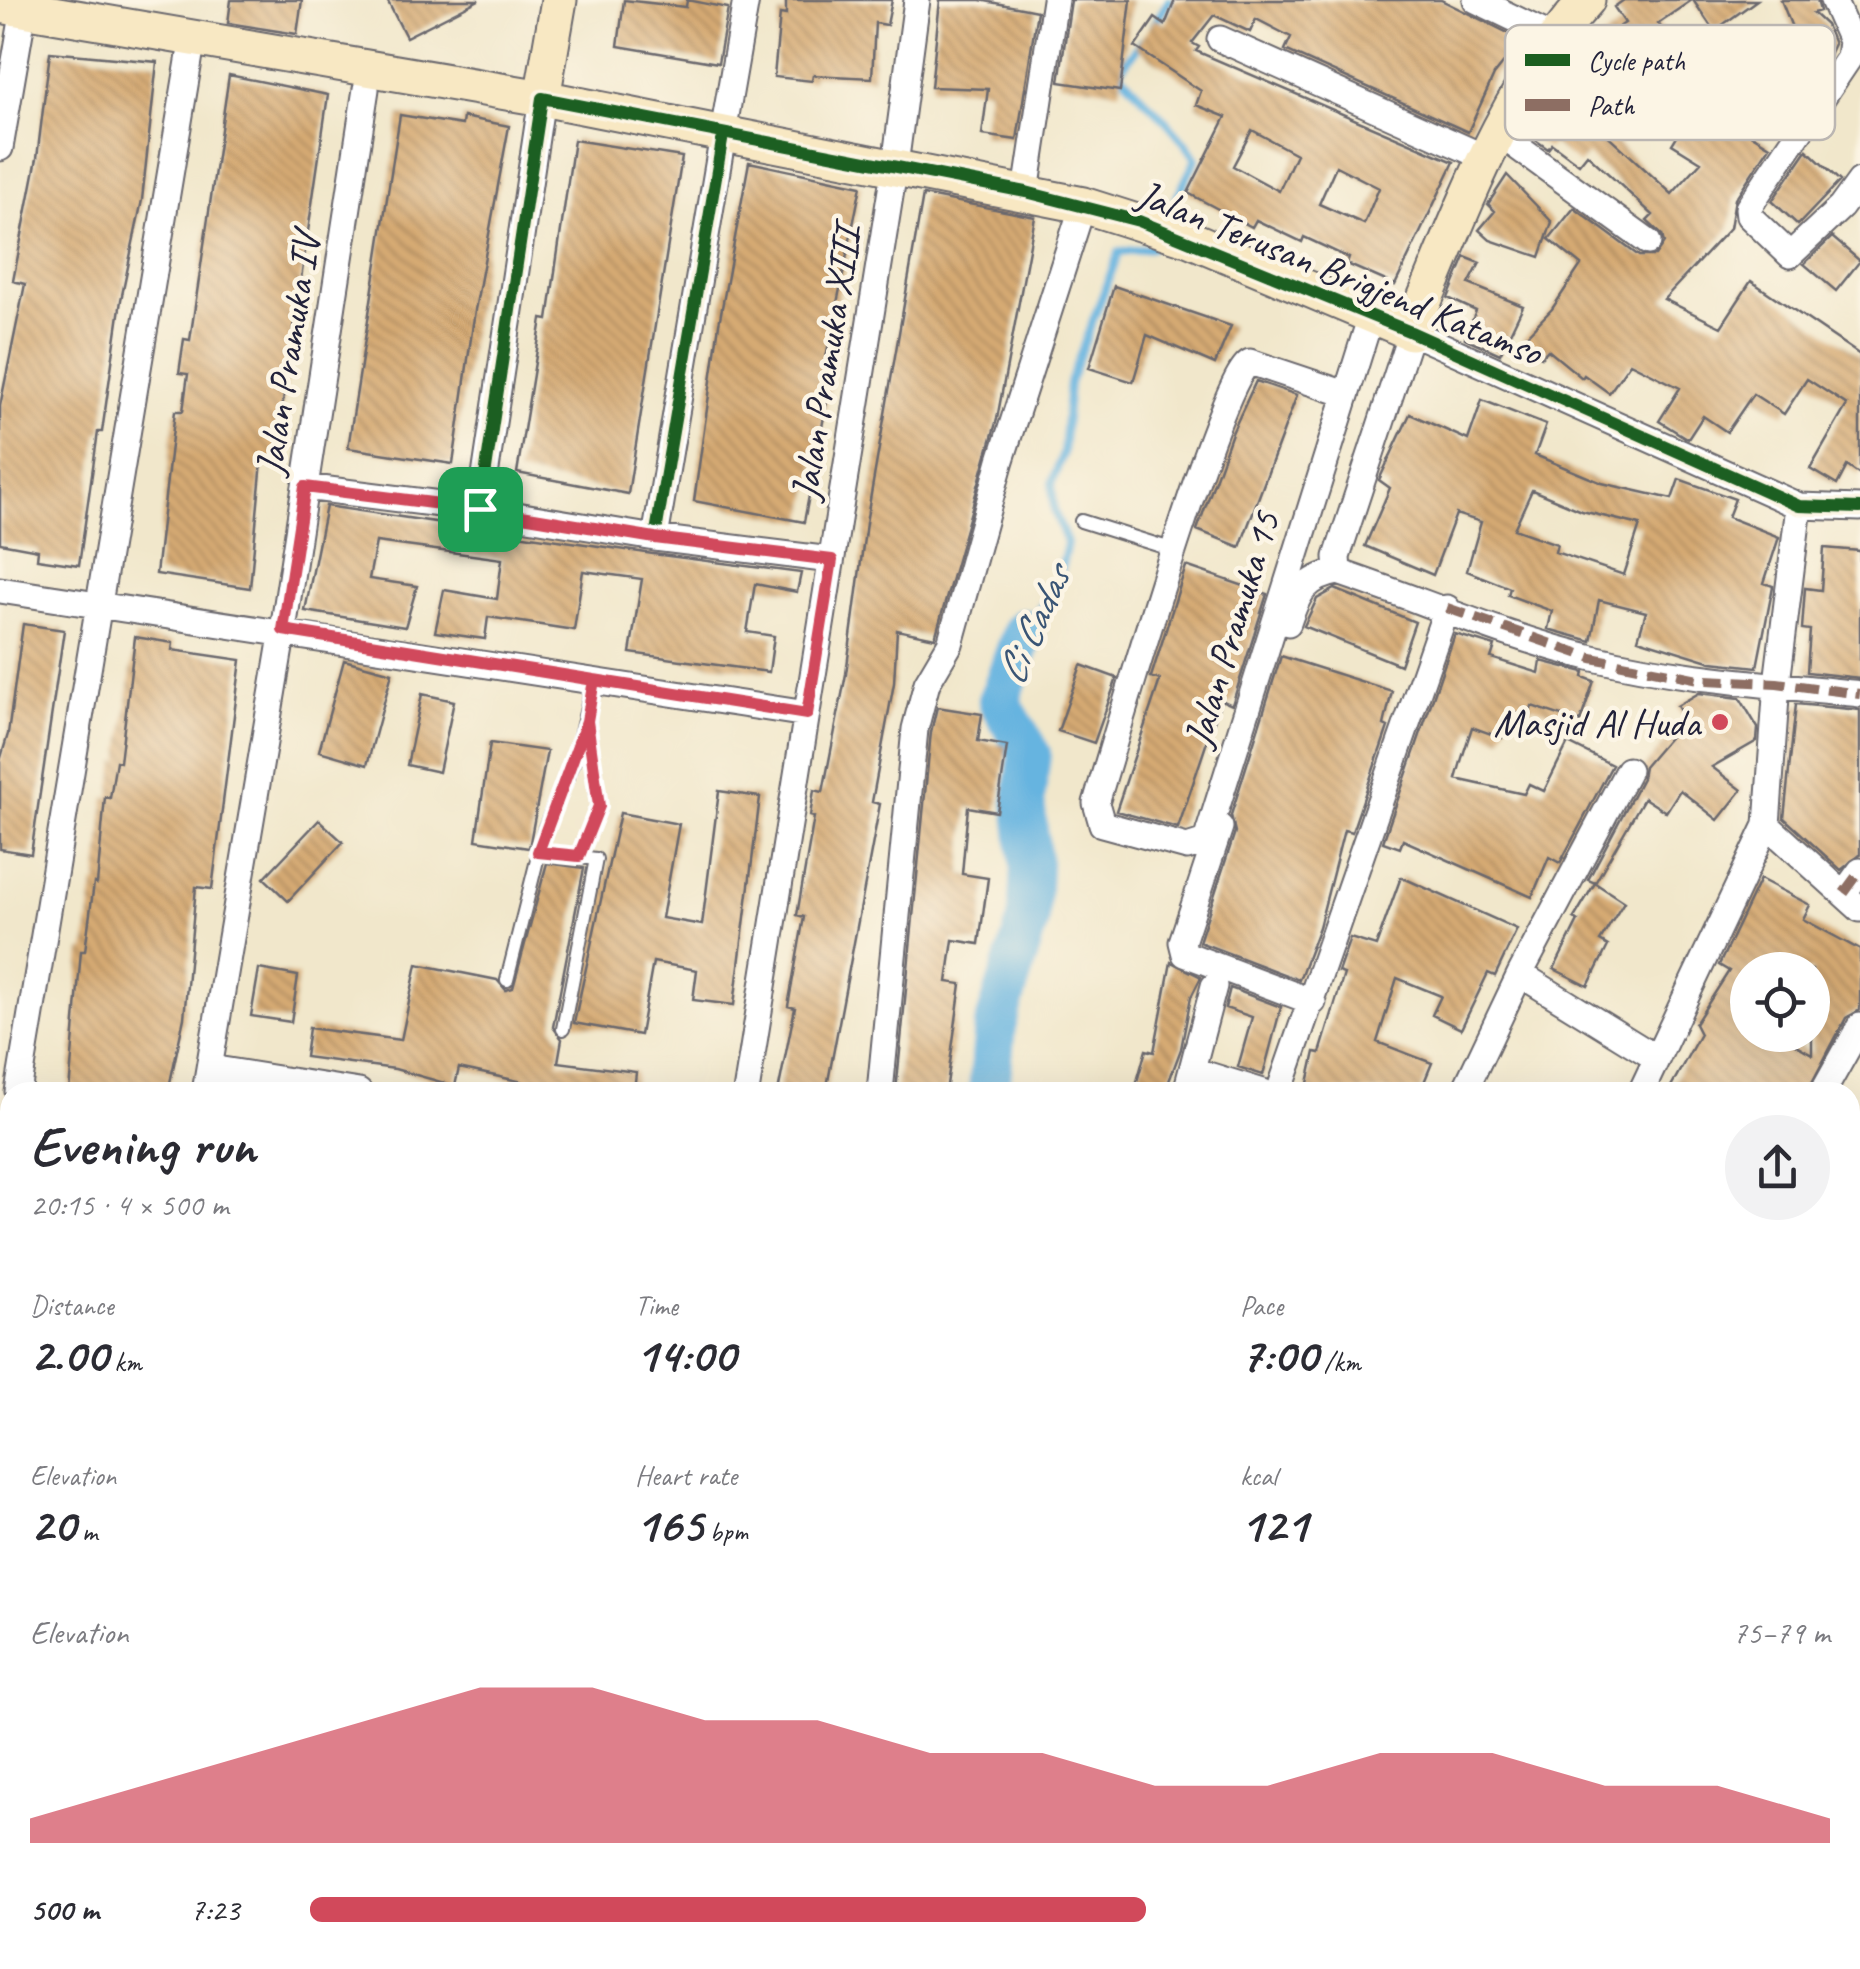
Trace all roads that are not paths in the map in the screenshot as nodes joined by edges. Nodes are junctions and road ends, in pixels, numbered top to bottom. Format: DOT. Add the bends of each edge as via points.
graph roads {
  1 [pos="559,0"];
  2 [pos="746,0"];
  3 [pos="916,0"];
  4 [pos="1054,0"];
  5 [pos="1476,0"];
  6 [pos="1586,0"];
  7 [pos="1833,0"];
  8 [pos="10,15"];
  9 [pos="1528,25"];
  10 [pos="1564,25"];
  11 [pos="1220,40"];
  12 [pos="190,55"];
  13 [pos="1835,79"];
  14 [pos="366,88"];
  15 [pos="542,98"];
  16 [pos="1505,123"];
  17 [pos="722,137"];
  18 [pos="1795,140"];
  19 [pos="1492,146"];
  20 [pos="0,148"];
  21 [pos="895,165"];
  22 [pos="1860,180"];
  23 [pos="1026,192"];
  24 [pos="1084,205"];
  25 [pos="1850,215"];
  26 [pos="1648,242"];
  27 [pos="1370,316"];
  28 [pos="1411,332"];
  29 [pos="1343,393"];
  30 [pos="305,487"];
  31 [pos="1800,506"];
  32 [pos="1860,508"];
  33 [pos="480,509"];
  34 [pos="1081,521"];
  35 [pos="655,538"];
  36 [pos="1175,550"];
  37 [pos="832,560"];
  38 [pos="1338,572"];
  39 [pos="0,590"];
  40 [pos="98,607"];
  41 [pos="1447,608"];
  42 [pos="283,630"];
  43 [pos="594,680"];
  44 [pos="1777,683"];
  45 [pos="1860,694"];
  46 [pos="807,714"];
  47 [pos="587,721"];
  48 [pos="1628,770"];
  49 [pos="1767,825"];
  50 [pos="538,852"];
  51 [pos="579,856"];
  52 [pos="1860,870"];
  53 [pos="1852,901"];
  54 [pos="1520,974"];
  55 [pos="507,980"];
  56 [pos="1214,986"];
  57 [pos="1312,1002"];
  58 [pos="1860,1026"];
  59 [pos="563,1029"];
  60 [pos="1656,1058"];
  61 [pos="207,1080"];
  62 [pos="1189,1081"];
  63 [pos="20,1082"];
  64 [pos="232,1082"];
  65 [pos="748,1082"];
  66 [pos="881,1082"];
  67 [pos="1283,1082"];
  68 [pos="1469,1082"];
  69 [pos="1645,1082"];
  70 [pos="1829,1082"];
  1 -- 15 [label="street"];
  2 -- 17 [label="street"];
  3 -- 21 [label="street, Jalan Pramuka XIII"];
  4 -- 23 [label="street"];
  5 -- 9 [label="street"];
  6 -- 10 [label="street"];
  7 -- 13 [label="street" via="1851,41"];
  8 -- 15 [label="street, Jalan Terusan Brigjend Katamso"];
  8 -- 20 [label="street"];
  11 -- 19 [label="street"];
  12 -- 40 [label="street"];
  14 -- 30 [label="street, Jalan Pramuka IV"];
  15 -- 17 [label="street, Jalan Terusan Brigjend Katamso"];
  15 -- 33 [label="street"];
  16 -- 19 [label="street"];
  17 -- 21 [label="street, Jalan Terusan Brigjend Katamso"];
  17 -- 35 [label="street"];
  18 -- 25 [label="street" via="1748,212 1790,255"];
  19 -- 26 [label="street"];
  19 -- 28 [label="street"];
  21 -- 23 [label="street, Jalan Terusan Brigjend Katamso"];
  21 -- 37 [label="street, Jalan Pramuka XIII"];
  22 -- 25 [label="street"];
  23 -- 24 [label="street, Jalan Terusan Brigjend Katamso"];
  24 -- 27 [label="street, Jalan Terusan Brigjend Katamso" via="1180,235"];
  24 -- 66 [label="street" via="1000,460 950,644 927,683 916,729"];
  27 -- 28 [label="street, Jalan Terusan Brigjend Katamso"];
  27 -- 29 [label="street, Jalan Pramuka 15"];
  28 -- 31 [label="street, Jalan Terusan Brigjend Katamso"];
  28 -- 38 [label="street" via="1337,557"];
  29 -- 36 [label="street" via="1242,364"];
  29 -- 36 [label="street, Jalan Pramuka 15" via="1206,841 1188,846 1102,824 1096,804"];
  30 -- 33 [label="street"];
  30 -- 42 [label="street, Jalan Pramuka IV"];
  31 -- 32 [label="street"];
  31 -- 44 [label="street"];
  33 -- 35 [label="street"];
  34 -- 36 [label="lane"];
  35 -- 37 [label="street"];
  37 -- 46 [label="street, Jalan Pramuka XIII"];
  38 -- 41 [label="street"];
  38 -- 57 [label="street" via="1315,576 1296,598 1182,942 1185,954"];
  39 -- 40 [label="street"];
  40 -- 42 [label="street"];
  40 -- 63 [label="street"];
  41 -- 44 [label="street" via="1592,658 1704,680"];
  41 -- 57 [label="street"];
  42 -- 43 [label="street"];
  42 -- 61 [label="street, Jalan Pramuka IV"];
  43 -- 46 [label="street"];
  43 -- 47 [label="lane"];
  44 -- 45 [label="street"];
  44 -- 49 [label="street"];
  46 -- 65 [label="street, Jalan Pramuka XIII"];
  47 -- 50 [label="lane"];
  47 -- 51 [label="lane" via="599,806"];
  48 -- 54 [label="street"];
  49 -- 53 [label="street"];
  49 -- 60 [label="street"];
  50 -- 51 [label="lane"];
  50 -- 55 [label="lane"];
  51 -- 59 [label="lane" via="596,859"];
  52 -- 53 [label="street"];
  54 -- 60 [label="street"];
  54 -- 68 [label="street"];
  56 -- 62 [label="street"];
  57 -- 67 [label="street"];
  58 -- 70 [label="street"];
  60 -- 69 [label="street"];
  61 -- 64 [label="street"];
}
